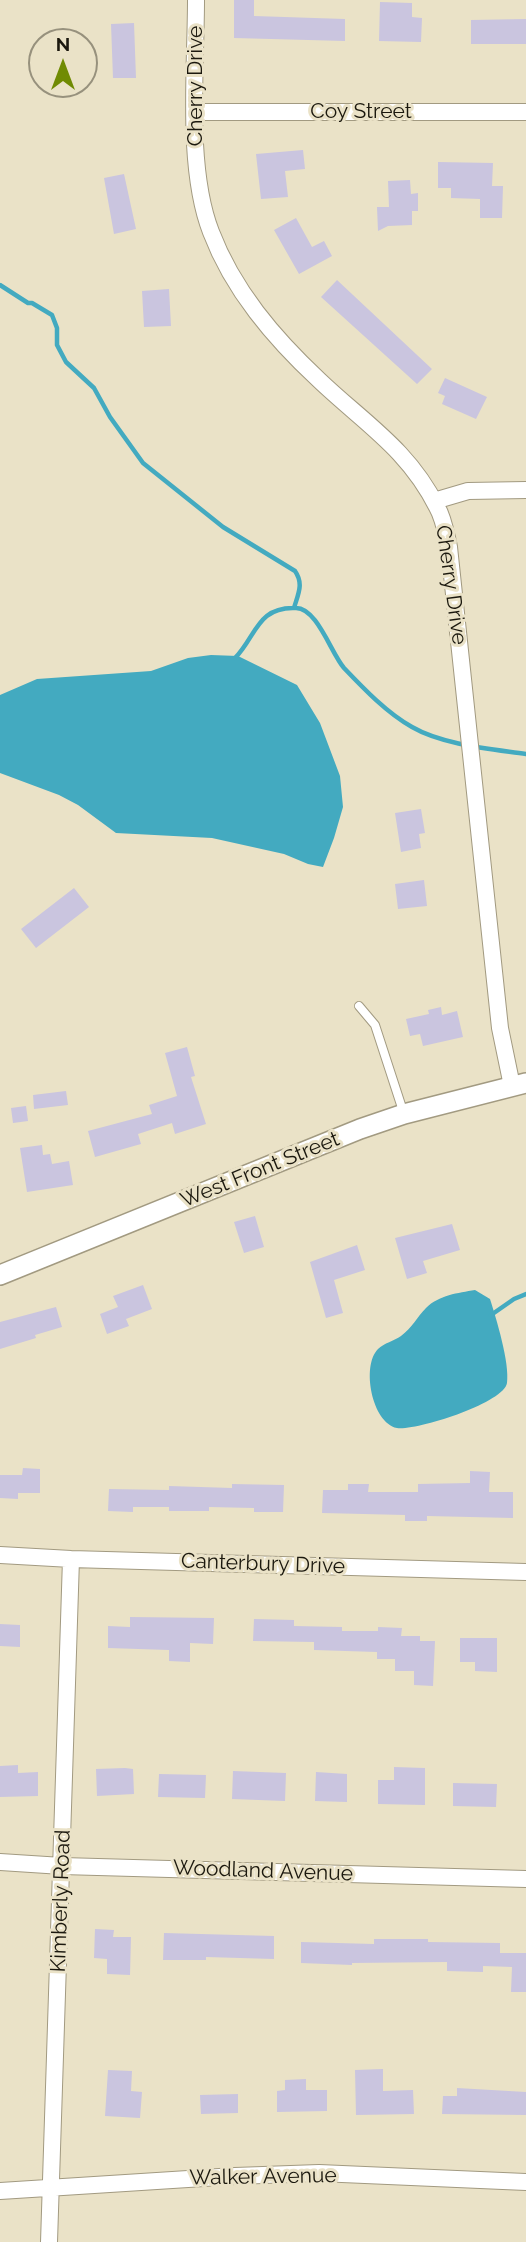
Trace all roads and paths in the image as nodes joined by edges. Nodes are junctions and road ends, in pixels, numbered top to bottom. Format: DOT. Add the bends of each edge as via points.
graph roads {
  1 [pos="196,0"];
  2 [pos="195,111"];
  3 [pos="526,112"];
  4 [pos="526,489"];
  5 [pos="434,500"];
  6 [pos="359,1006"];
  7 [pos="519,1085"];
  8 [pos="404,1114"];
  9 [pos="0,1275"];
  10 [pos="0,1555"];
  11 [pos="71,1559"];
  12 [pos="526,1572"];
  13 [pos="0,1862"];
  14 [pos="62,1866"];
  15 [pos="526,1879"];
  16 [pos="526,2182"];
  17 [pos="51,2186"];
  18 [pos="0,2191"];
  19 [pos="50,2242"];
  1 -- 2 [label="street, Cherry Drive"];
  2 -- 3 [label="street, Coy Street"];
  2 -- 5 [label="street, Cherry Drive" via="198,178 210,230 246,299 320,382 417,470"];
  4 -- 5 [label="street" via="468,491"];
  5 -- 7 [label="street, Cherry Drive" via="449,547 500,1028"];
  6 -- 8 [label="lane" via="375,1026"];
  7 -- 8 [label="street, West Front Street"];
  8 -- 9 [label="street, West Front Street"];
  10 -- 11 [label="street, Canterbury Drive"];
  11 -- 12 [label="street, Canterbury Drive"];
  11 -- 14 [label="street, Kimberly Road"];
  13 -- 14 [label="street, Woodland Avenue"];
  14 -- 15 [label="street, Woodland Avenue"];
  14 -- 17 [label="street, Kimberly Road"];
  16 -- 17 [label="street, Walker Avenue" via="319,2173"];
  17 -- 18 [label="street, Walker Avenue"];
  17 -- 19 [label="street, Kimberly Road"];
}
